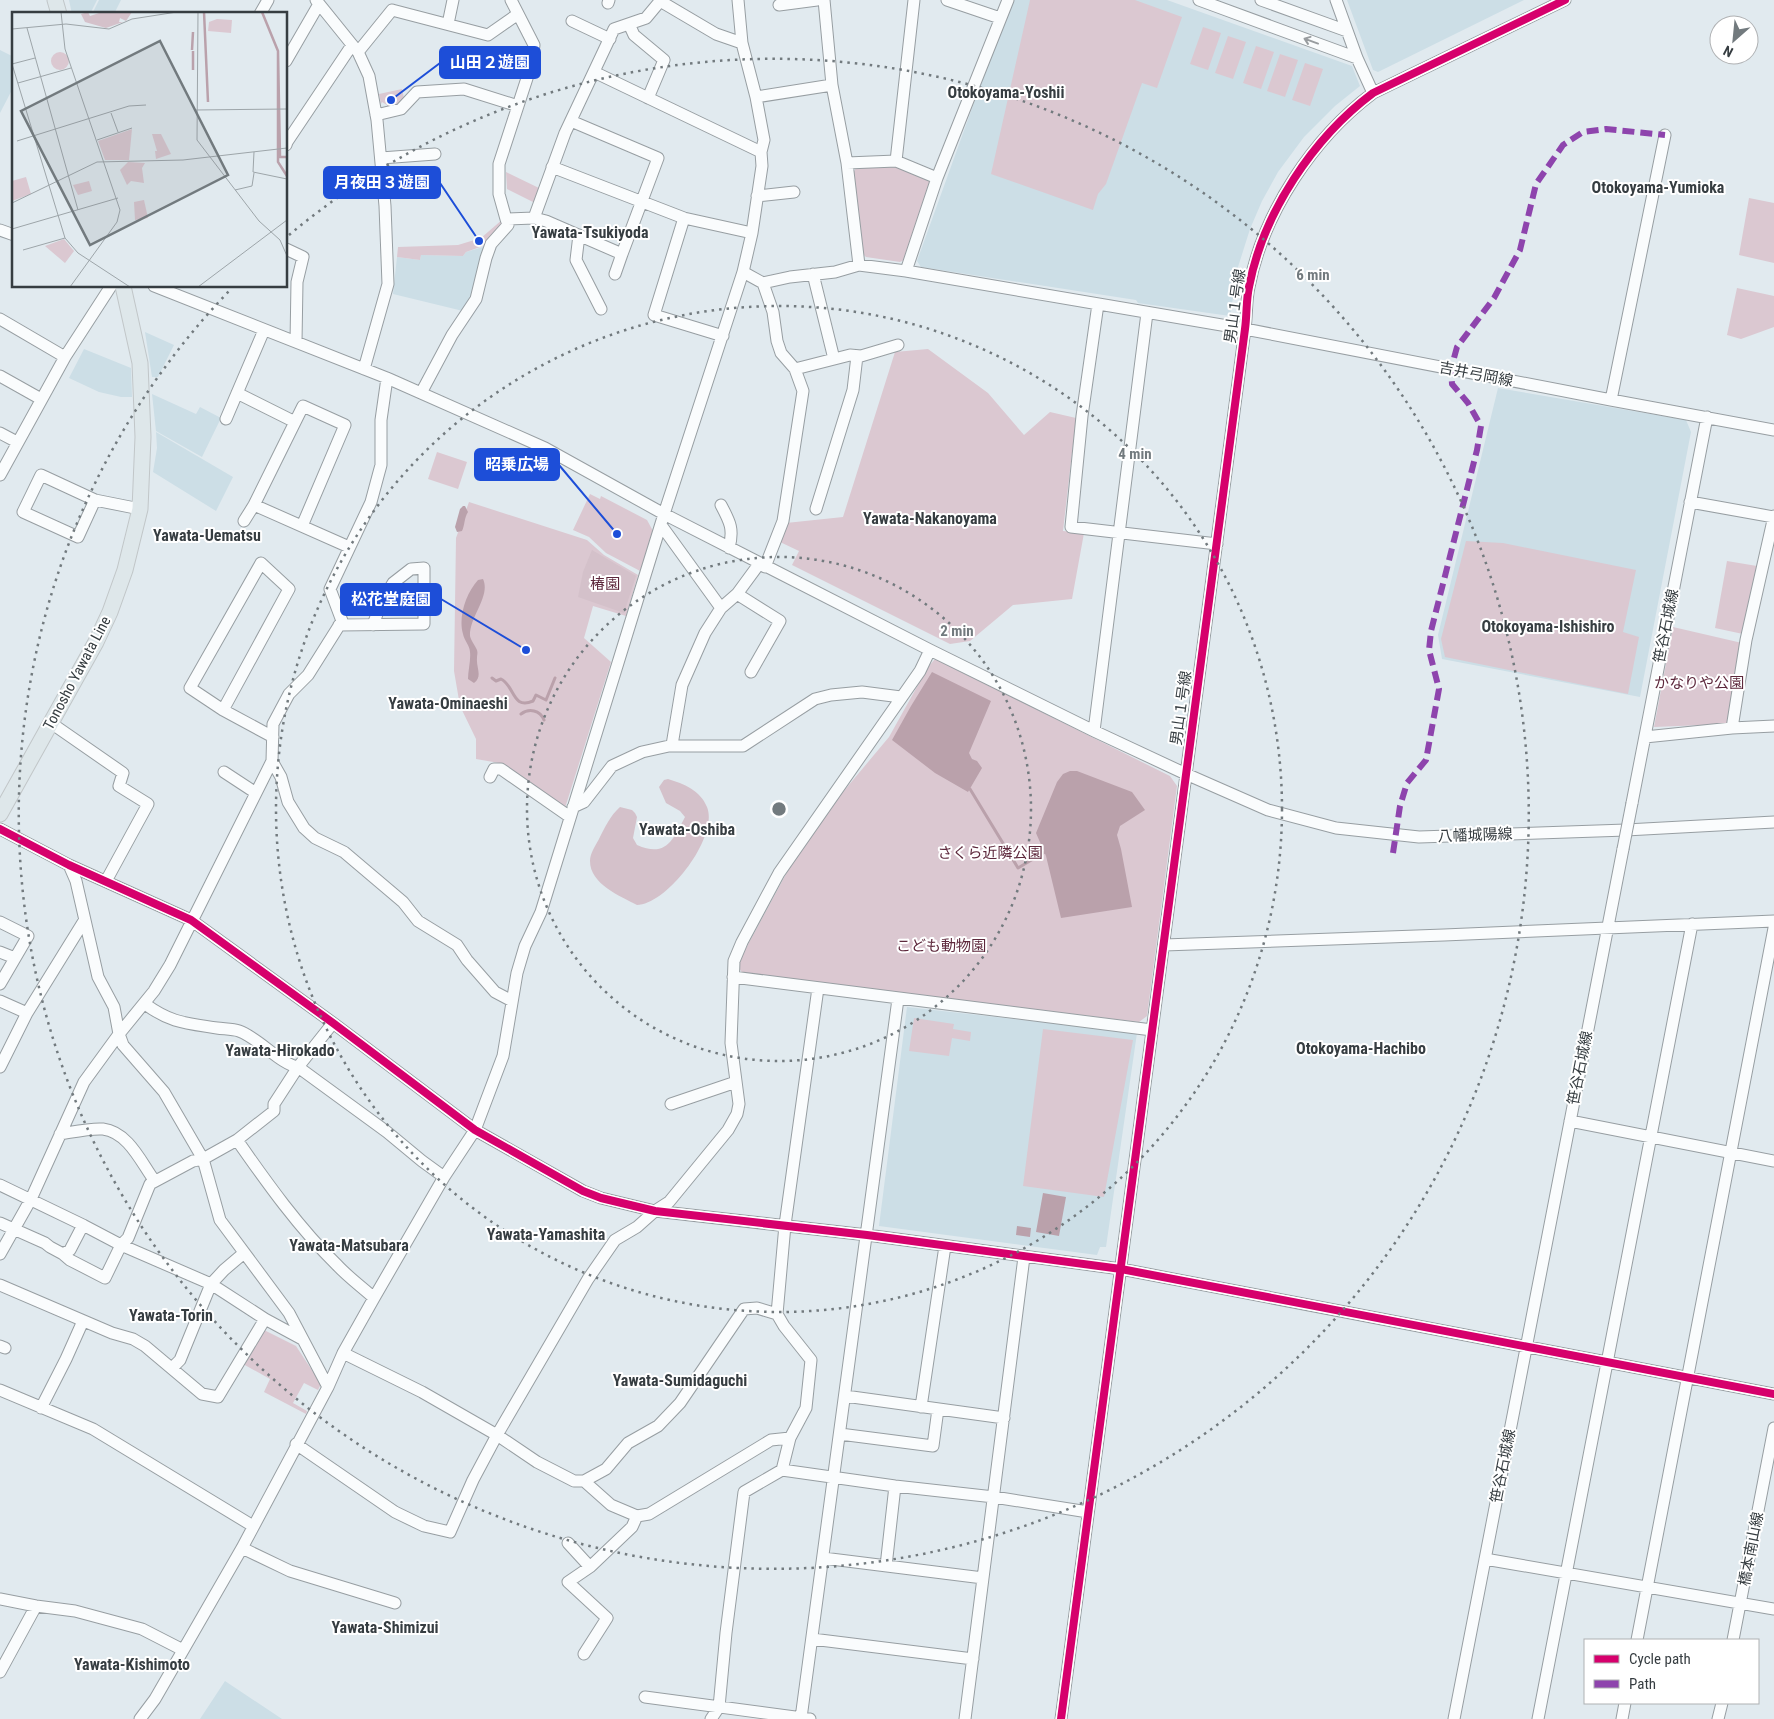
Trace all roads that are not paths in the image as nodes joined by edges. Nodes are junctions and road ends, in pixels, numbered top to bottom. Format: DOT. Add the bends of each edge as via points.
graph roads {
  1 [pos="268,0"];
  2 [pos="453,0"];
  3 [pos="511,0"];
  4 [pos="738,0"];
  5 [pos="817,0"];
  6 [pos="824,0"];
  7 [pos="914,0"];
  8 [pos="947,0"];
  9 [pos="1008,0"];
  10 [pos="1199,0"];
  11 [pos="1261,0"];
  12 [pos="1336,0"];
  13 [pos="1565,0"];
  14 [pos="661,1"];
  15 [pos="317,2"];
  16 [pos="1212,2"];
  17 [pos="390,5"];
  18 [pos="780,5"];
  19 [pos="261,12"];
  20 [pos="518,14"];
  21 [pos="1000,18"];
  22 [pos="572,21"];
  23 [pos="448,24"];
  24 [pos="629,24"];
  25 [pos="1347,31"];
  26 [pos="610,39"];
  27 [pos="742,42"];
  28 [pos="355,48"];
  29 [pos="288,57"];
  30 [pos="1356,58"];
  31 [pos="594,72"];
  32 [pos="832,85"];
  33 [pos="1372,93"];
  34 [pos="756,97"];
  35 [pos="648,98"];
  36 [pos="518,106"];
  37 [pos="376,115"];
  38 [pos="571,120"];
  39 [pos="1665,135"];
  40 [pos="288,139"];
  41 [pos="761,152"];
  42 [pos="435,154"];
  43 [pos="380,158"];
  44 [pos="896,161"];
  45 [pos="847,163"];
  46 [pos="552,167"];
  47 [pos="937,178"];
  48 [pos="794,192"];
  49 [pos="758,196"];
  50 [pos="642,203"];
  51 [pos="534,218"];
  52 [pos="684,218"];
  53 [pos="506,219"];
  54 [pos="0,230"];
  55 [pos="752,233"];
  56 [pos="12,234"];
  57 [pos="579,235"];
  58 [pos="288,250"];
  59 [pos="622,254"];
  60 [pos="859,265"];
  61 [pos="743,272"];
  62 [pos="906,272"];
  63 [pos="615,274"];
  64 [pos="813,274"];
  65 [pos="763,283"];
  66 [pos="110,288"];
  67 [pos="123,288"];
  68 [pos="159,288"];
  69 [pos="1098,304"];
  70 [pos="601,309"];
  71 [pos="1147,313"];
  72 [pos="0,319"];
  73 [pos="1246,329"];
  74 [pos="264,330"];
  75 [pos="722,336"];
  76 [pos="296,342"];
  77 [pos="898,345"];
  78 [pos="858,356"];
  79 [pos="65,357"];
  80 [pos="834,359"];
  81 [pos="364,369"];
  82 [pos="795,369"];
  83 [pos="0,376"];
  84 [pos="387,378"];
  85 [pos="237,393"];
  86 [pos="421,393"];
  87 [pos="41,399"];
  88 [pos="1611,400"];
  89 [pos="1706,417"];
  90 [pos="226,419"];
  91 [pos="295,422"];
  92 [pos="1774,430"];
  93 [pos="0,433"];
  94 [pos="17,442"];
  95 [pos="0,475"];
  96 [pos="95,500"];
  97 [pos="1690,502"];
  98 [pos="254,505"];
  99 [pos="721,505"];
  100 [pos="140,509"];
  101 [pos="816,509"];
  102 [pos="1774,516"];
  103 [pos="663,520"];
  104 [pos="244,521"];
  105 [pos="302,526"];
  106 [pos="1119,534"];
  107 [pos="1217,544"];
  108 [pos="349,547"];
  109 [pos="729,548"];
  110 [pos="762,565"];
  111 [pos="737,594"];
  112 [pos="721,608"];
  113 [pos="339,625"];
  114 [pos="373,625"];
  115 [pos="930,650"];
  116 [pos="751,672"];
  117 [pos="902,697"];
  118 [pos="223,710"];
  119 [pos="52,723"];
  120 [pos="1774,726"];
  121 [pos="1732,728"];
  122 [pos="1094,731"];
  123 [pos="273,737"];
  124 [pos="1645,737"];
  125 [pos="672,745"];
  126 [pos="272,761"];
  127 [pos="224,772"];
  128 [pos="1186,774"];
  129 [pos="490,777"];
  130 [pos="256,793"];
  131 [pos="571,812"];
  132 [pos="0,814"];
  133 [pos="1774,822"];
  134 [pos="0,829"];
  135 [pos="69,865"];
  136 [pos="106,882"];
  137 [pos="191,920"];
  138 [pos="84,921"];
  139 [pos="1774,921"];
  140 [pos="0,922"];
  141 [pos="1692,924"];
  142 [pos="1607,928"];
  143 [pos="1774,928"];
  144 [pos="1164,945"];
  145 [pos="0,952"];
  146 [pos="15,958"];
  147 [pos="734,977"];
  148 [pos="0,984"];
  149 [pos="818,988"];
  150 [pos="898,998"];
  151 [pos="512,1001"];
  152 [pos="0,1002"];
  153 [pos="144,1004"];
  154 [pos="27,1013"];
  155 [pos="332,1023"];
  156 [pos="1152,1030"];
  157 [pos="119,1034"];
  158 [pos="0,1067"];
  159 [pos="298,1067"];
  160 [pos="736,1082"];
  161 [pos="671,1104"];
  162 [pos="1570,1121"];
  163 [pos="475,1130"];
  164 [pos="60,1134"];
  165 [pos="1652,1137"];
  166 [pos="237,1140"];
  167 [pos="1731,1152"];
  168 [pos="203,1160"];
  169 [pos="1774,1161"];
  170 [pos="444,1177"];
  171 [pos="154,1180"];
  172 [pos="0,1185"];
  173 [pos="30,1199"];
  174 [pos="655,1211"];
  175 [pos="0,1223"];
  176 [pos="83,1225"];
  177 [pos="785,1225"];
  178 [pos="16,1229"];
  179 [pos="867,1235"];
  180 [pos="121,1245"];
  181 [pos="945,1246"];
  182 [pos="244,1253"];
  183 [pos="0,1254"];
  184 [pos="63,1254"];
  185 [pos="1024,1257"];
  186 [pos="1121,1270"];
  187 [pos="211,1284"];
  188 [pos="0,1285"];
  189 [pos="374,1298"];
  190 [pos="777,1314"];
  191 [pos="265,1319"];
  192 [pos="83,1321"];
  193 [pos="302,1339"];
  194 [pos="1527,1347"];
  195 [pos="344,1353"];
  196 [pos="1608,1362"];
  197 [pos="172,1368"];
  198 [pos="1688,1378"];
  199 [pos="328,1387"];
  200 [pos="0,1390"];
  201 [pos="1774,1394"];
  202 [pos="845,1396"];
  203 [pos="921,1407"];
  204 [pos="41,1408"];
  205 [pos="938,1409"];
  206 [pos="1004,1418"];
  207 [pos="1774,1428"];
  208 [pos="840,1434"];
  209 [pos="497,1435"];
  210 [pos="790,1438"];
  211 [pos="296,1444"];
  212 [pos="782,1470"];
  213 [pos="834,1477"];
  214 [pos="584,1481"];
  215 [pos="895,1486"];
  216 [pos="994,1497"];
  217 [pos="1088,1512"];
  218 [pos="637,1516"];
  219 [pos="253,1526"];
  220 [pos="568,1542"];
  221 [pos="242,1548"];
  222 [pos="823,1558"];
  223 [pos="1485,1560"];
  224 [pos="886,1566"];
  225 [pos="590,1567"];
  226 [pos="1567,1573"];
  227 [pos="983,1578"];
  228 [pos="1648,1587"];
  229 [pos="0,1599"];
  230 [pos="395,1603"];
  231 [pos="1740,1603"];
  232 [pos="36,1606"];
  233 [pos="1774,1609"];
  234 [pos="812,1639"];
  235 [pos="1637,1639"];
  236 [pos="1733,1639"];
  237 [pos="183,1650"];
  238 [pos="584,1654"];
  239 [pos="973,1659"];
  240 [pos="0,1672"];
  241 [pos="645,1697"];
  242 [pos="1625,1704"];
  243 [pos="1722,1704"];
  244 [pos="719,1707"];
  245 [pos="756,1715"];
  246 [pos="806,1718"];
  247 [pos="140,1719"];
  248 [pos="710,1719"];
  249 [pos="966,1719"];
  250 [pos="1061,1719"];
  251 [pos="1454,1719"];
  252 [pos="1538,1719"];
  253 [pos="1622,1719"];
  254 [pos="1718,1719"];
  1 -- 19 [label="street"];
  2 -- 23 [label="street"];
  3 -- 20 [label="street"];
  4 -- 27 [label="street"];
  5 -- 18 [label="street"];
  6 -- 32 [label="street"];
  7 -- 44 [label="street"];
  8 -- 21 [label="street"];
  9 -- 21 [label="street"];
  10 -- 16 [label="street"];
  11 -- 25 [label="street"];
  12 -- 25 [label="street"];
  13 -- 33 [label="street, 男山１号線"];
  14 -- 24 [label="street" via="646,18"];
  14 -- 27 [label="street" via="716,34"];
  15 -- 28 [label="street"];
  15 -- 29 [label="street"];
  30 -- 16 [label="street, one-way"];
  17 -- 23 [label="street"];
  17 -- 28 [label="street"];
  20 -- 23 [label="street" via="488,35"];
  20 -- 36 [label="street" via="534,45"];
  21 -- 47 [label="street"];
  22 -- 26 [label="street"];
  24 -- 26 [label="street" via="614,29"];
  24 -- 35 [label="street" via="634,35 664,60"];
  25 -- 30 [label="street"];
  26 -- 31 [label="street"];
  27 -- 34 [label="street"];
  28 -- 37 [label="street" via="369,76"];
  28 -- 40 [label="street"];
  30 -- 33 [label="street"];
  31 -- 35 [label="street"];
  31 -- 38 [label="street"];
  32 -- 34 [label="street"];
  32 -- 45 [label="street"];
  33 -- 73 [label="street, 男山１号線" via="1322,141 1283,195 1258,254 1249,287"];
  34 -- 41 [label="street" via="764,140"];
  35 -- 41 [label="street"];
  36 -- 37 [label="street" via="464,89 417,92 402,109"];
  36 -- 53 [label="street" via="499,164 499,194"];
  37 -- 43 [label="street"];
  38 -- 46 [label="street"];
  38 -- 50 [label="street" via="658,158"];
  39 -- 88 [label="street"];
  41 -- 49 [label="street"];
  42 -- 43 [label="street"];
  43 -- 81 [label="street" via="388,284"];
  44 -- 45 [label="street"];
  44 -- 47 [label="street"];
  45 -- 60 [label="street"];
  46 -- 50 [label="street"];
  46 -- 51 [label="street"];
  47 -- 62 [label="street"];
  48 -- 49 [label="street"];
  49 -- 55 [label="street"];
  50 -- 52 [label="street"];
  50 -- 59 [label="street"];
  51 -- 53 [label="street"];
  51 -- 57 [label="street"];
  52 -- 55 [label="street"];
  52 -- 75 [label="street" via="654,314"];
  53 -- 86 [label="street" via="508,225 491,244 476,299 452,335"];
  54 -- 56 [label="street"];
  55 -- 61 [label="street"];
  57 -- 59 [label="street"];
  57 -- 70 [label="street" via="576,260"];
  58 -- 76 [label="street" via="303,257 297,282"];
  59 -- 63 [label="street"];
  60 -- 62 [label="street, 吉井弓岡線"];
  60 -- 64 [label="street"];
  61 -- 65 [label="street"];
  61 -- 75 [label="street"];
  62 -- 69 [label="street, 吉井弓岡線"];
  64 -- 65 [label="street"];
  64 -- 80 [label="street"];
  65 -- 82 [label="street" via="781,353"];
  66 -- 79 [label="street"];
  67 -- 100 [label="main road, Tonosho Yawata Line" via="140,364 143,438"];
  68 -- 74 [label="street, 八幡城陽線"];
  69 -- 71 [label="street, 吉井弓岡線"];
  69 -- 106 [label="street" via="1071,527"];
  71 -- 73 [label="street, 吉井弓岡線"];
  71 -- 106 [label="street"];
  72 -- 79 [label="street"];
  73 -- 88 [label="street, 吉井弓岡線"];
  73 -- 107 [label="street, 男山１号線"];
  74 -- 76 [label="street, 八幡城陽線"];
  74 -- 85 [label="street"];
  75 -- 103 [label="street"];
  76 -- 81 [label="street, 八幡城陽線"];
  77 -- 78 [label="street"];
  78 -- 80 [label="street"];
  78 -- 101 [label="street" via="853,390"];
  79 -- 87 [label="street"];
  80 -- 82 [label="street"];
  81 -- 84 [label="street, 八幡城陽線"];
  82 -- 110 [label="street" via="803,391 783,521"];
  83 -- 87 [label="street"];
  84 -- 86 [label="street, 八幡城陽線"];
  84 -- 108 [label="street" via="381,420 381,465 371,502"];
  85 -- 90 [label="street"];
  85 -- 91 [label="street"];
  86 -- 103 [label="street, 八幡城陽線" via="545,448"];
  87 -- 94 [label="street"];
  88 -- 89 [label="street, 吉井弓岡線"];
  89 -- 92 [label="street, 吉井弓岡線"];
  89 -- 97 [label="street, 笹谷石城線"];
  91 -- 98 [label="street"];
  91 -- 105 [label="street" via="302,406 345,425"];
  93 -- 94 [label="street"];
  94 -- 95 [label="street"];
  96 -- 96 [label="street" via="41,475 24,512 78,537"];
  96 -- 100 [label="street"];
  97 -- 102 [label="street"];
  97 -- 124 [label="street, 笹谷石城線"];
  98 -- 104 [label="street"];
  98 -- 105 [label="street"];
  99 -- 109 [label="street" via="733,535"];
  100 -- 119 [label="main road, Tonosho Yawata Line" via="125,570 110,612"];
  102 -- 121 [label="street" via="1746,640"];
  103 -- 109 [label="street, 八幡城陽線"];
  103 -- 112 [label="street"];
  103 -- 131 [label="street"];
  105 -- 108 [label="street"];
  106 -- 107 [label="street"];
  106 -- 122 [label="street"];
  107 -- 128 [label="street, 男山１号線"];
  108 -- 113 [label="street" via="330,589 342,621"];
  109 -- 110 [label="street, 八幡城陽線"];
  110 -- 111 [label="street"];
  110 -- 115 [label="street, 八幡城陽線"];
  111 -- 112 [label="street"];
  111 -- 116 [label="street" via="780,621"];
  112 -- 125 [label="street" via="705,633 682,685"];
  113 -- 114 [label="street"];
  113 -- 123 [label="street" via="308,674 289,694 273,724"];
  114 -- 114 [label="street" via="424,624 424,568 411,569 393,583"];
  115 -- 117 [label="street"];
  115 -- 122 [label="street, 八幡城陽線"];
  117 -- 125 [label="street" via="862,692 831,695 815,699 743,746"];
  117 -- 147 [label="street" via="778,873 742,942 734,961"];
  118 -- 118 [label="street" via="190,688 261,563 288,589"];
  118 -- 123 [label="street"];
  119 -- 132 [label="main road, Tonosho Yawata Line"];
  119 -- 136 [label="street" via="123,773 119,786 148,804"];
  120 -- 121 [label="street"];
  121 -- 124 [label="street"];
  122 -- 128 [label="street, 八幡城陽線"];
  123 -- 126 [label="street"];
  124 -- 142 [label="street, 笹谷石城線, bridge"];
  125 -- 131 [label="street" via="642,752 612,766 584,802"];
  126 -- 130 [label="street"];
  126 -- 151 [label="street" via="281,777 288,802 304,828 315,838 344,852 403,902 418,920 457,944 495,992"];
  127 -- 130 [label="street"];
  128 -- 133 [label="street, 八幡城陽線" via="1268,810 1319,824 1419,837"];
  128 -- 144 [label="street, 男山１号線"];
  129 -- 131 [label="street" via="494,769 501,769"];
  130 -- 137 [label="street"];
  131 -- 151 [label="street" via="541,912 525,946"];
  134 -- 135 [label="street"];
  135 -- 136 [label="street"];
  135 -- 138 [label="street" via="76,881"];
  136 -- 137 [label="street"];
  137 -- 153 [label="street" via="170,965"];
  137 -- 155 [label="street"];
  138 -- 154 [label="street"];
  138 -- 157 [label="street" via="98,978 114,1007"];
  139 -- 141 [label="street"];
  140 -- 146 [label="street" via="28,936"];
  141 -- 142 [label="street"];
  141 -- 165 [label="street"];
  142 -- 144 [label="street"];
  142 -- 162 [label="street, 笹谷石城線"];
  143 -- 167 [label="street"];
  144 -- 156 [label="street, 男山１号線"];
  145 -- 146 [label="street"];
  146 -- 148 [label="street"];
  147 -- 149 [label="street"];
  147 -- 160 [label="street" via="731,1043"];
  149 -- 150 [label="street"];
  149 -- 177 [label="street"];
  150 -- 156 [label="street"];
  150 -- 179 [label="street"];
  151 -- 163 [label="street" via="503,1056"];
  152 -- 154 [label="street"];
  153 -- 157 [label="street"];
  153 -- 159 [label="street" via="175,1021 240,1031 291,1066"];
  154 -- 158 [label="street"];
  155 -- 159 [label="street"];
  155 -- 163 [label="street"];
  156 -- 186 [label="street, 男山１号線"];
  157 -- 164 [label="street" via="84,1082"];
  157 -- 168 [label="street" via="123,1045 164,1092"];
  159 -- 166 [label="street" via="274,1104 274,1110"];
  159 -- 170 [label="street"];
  160 -- 161 [label="street"];
  160 -- 174 [label="street" via="737,1114 728,1130 670,1202"];
  162 -- 165 [label="street"];
  162 -- 194 [label="street, 笹谷石城線"];
  163 -- 170 [label="street"];
  163 -- 174 [label="street" via="583,1191"];
  164 -- 171 [label="street" via="102,1129 117,1132"];
  164 -- 173 [label="street"];
  165 -- 167 [label="street"];
  165 -- 196 [label="street"];
  166 -- 168 [label="street"];
  166 -- 189 [label="street" via="308,1233 337,1266"];
  167 -- 169 [label="street"];
  167 -- 198 [label="street"];
  168 -- 171 [label="street"];
  168 -- 182 [label="street" via="220,1220"];
  170 -- 189 [label="street"];
  171 -- 180 [label="street" via="128,1238"];
  172 -- 173 [label="street"];
  173 -- 176 [label="street"];
  173 -- 178 [label="street"];
  174 -- 177 [label="street"];
  174 -- 209 [label="street" via="615,1240 593,1271"];
  175 -- 178 [label="street"];
  176 -- 180 [label="street"];
  176 -- 184 [label="street" via="70,1250"];
  177 -- 179 [label="street"];
  177 -- 190 [label="street"];
  178 -- 183 [label="street"];
  178 -- 184 [label="street"];
  179 -- 181 [label="street"];
  179 -- 202 [label="street"];
  180 -- 184 [label="street" via="105,1278"];
  180 -- 187 [label="street"];
  181 -- 185 [label="street"];
  181 -- 203 [label="street"];
  182 -- 187 [label="street"];
  182 -- 193 [label="street" via="289,1314"];
  185 -- 186 [label="street"];
  185 -- 206 [label="street"];
  186 -- 194 [label="street"];
  186 -- 217 [label="street, 男山１号線"];
  187 -- 191 [label="street"];
  187 -- 197 [label="street" via="180,1360"];
  188 -- 192 [label="street"];
  189 -- 195 [label="street"];
  190 -- 210 [label="street" via="811,1360 806,1408"];
  190 -- 214 [label="street" via="757,1308 744,1309 680,1403 658,1426 628,1443 606,1469"];
  191 -- 193 [label="street"];
  191 -- 197 [label="street" via="218,1397 202,1394"];
  192 -- 197 [label="street" via="132,1339"];
  192 -- 204 [label="street"];
  193 -- 199 [label="street"];
  194 -- 196 [label="street"];
  194 -- 223 [label="street, 笹谷石城線"];
  195 -- 199 [label="street"];
  195 -- 209 [label="street"];
  196 -- 198 [label="street"];
  196 -- 226 [label="street"];
  198 -- 201 [label="street"];
  198 -- 228 [label="street"];
  199 -- 211 [label="street"];
  200 -- 204 [label="street"];
  202 -- 203 [label="street"];
  202 -- 208 [label="street"];
  203 -- 205 [label="street"];
  204 -- 219 [label="street" via="93,1429"];
  205 -- 206 [label="street"];
  205 -- 208 [label="street" via="933,1446"];
  206 -- 216 [label="street"];
  207 -- 231 [label="street, 橋本南山線"];
  208 -- 213 [label="street"];
  209 -- 211 [label="street" via="450,1532 424,1526 395,1512"];
  209 -- 214 [label="street" via="574,1482"];
  210 -- 212 [label="street"];
  210 -- 218 [label="street" via="771,1440 649,1514"];
  211 -- 219 [label="street"];
  212 -- 213 [label="street"];
  212 -- 244 [label="street" via="744,1492"];
  213 -- 215 [label="street"];
  213 -- 222 [label="street"];
  214 -- 218 [label="street" via="611,1505"];
  215 -- 216 [label="street"];
  215 -- 224 [label="street"];
  216 -- 217 [label="street"];
  216 -- 227 [label="street"];
  217 -- 250 [label="street, 男山１号線"];
  218 -- 225 [label="street" via="632,1527"];
  219 -- 221 [label="street"];
  220 -- 225 [label="street"];
  221 -- 230 [label="street" via="290,1571"];
  221 -- 237 [label="street"];
  222 -- 224 [label="street"];
  222 -- 234 [label="street"];
  223 -- 226 [label="street"];
  223 -- 251 [label="street, 笹谷石城線"];
  224 -- 227 [label="street"];
  225 -- 238 [label="street" via="568,1582 607,1618"];
  226 -- 228 [label="street"];
  226 -- 252 [label="street"];
  227 -- 239 [label="street"];
  228 -- 231 [label="street"];
  228 -- 235 [label="street"];
  229 -- 232 [label="street"];
  231 -- 233 [label="street"];
  231 -- 236 [label="street, 橋本南山線"];
  232 -- 237 [label="street" via="75,1611 142,1629"];
  232 -- 240 [label="street"];
  234 -- 239 [label="street"];
  234 -- 246 [label="street"];
  237 -- 247 [label="street"];
  239 -- 249 [label="street"];
  241 -- 244 [label="street"];
  242 -- 253 [label="street"];
  243 -- 254 [label="street"];
  244 -- 245 [label="street"];
  244 -- 248 [label="street"];
  245 -- 246 [label="street"];
}
